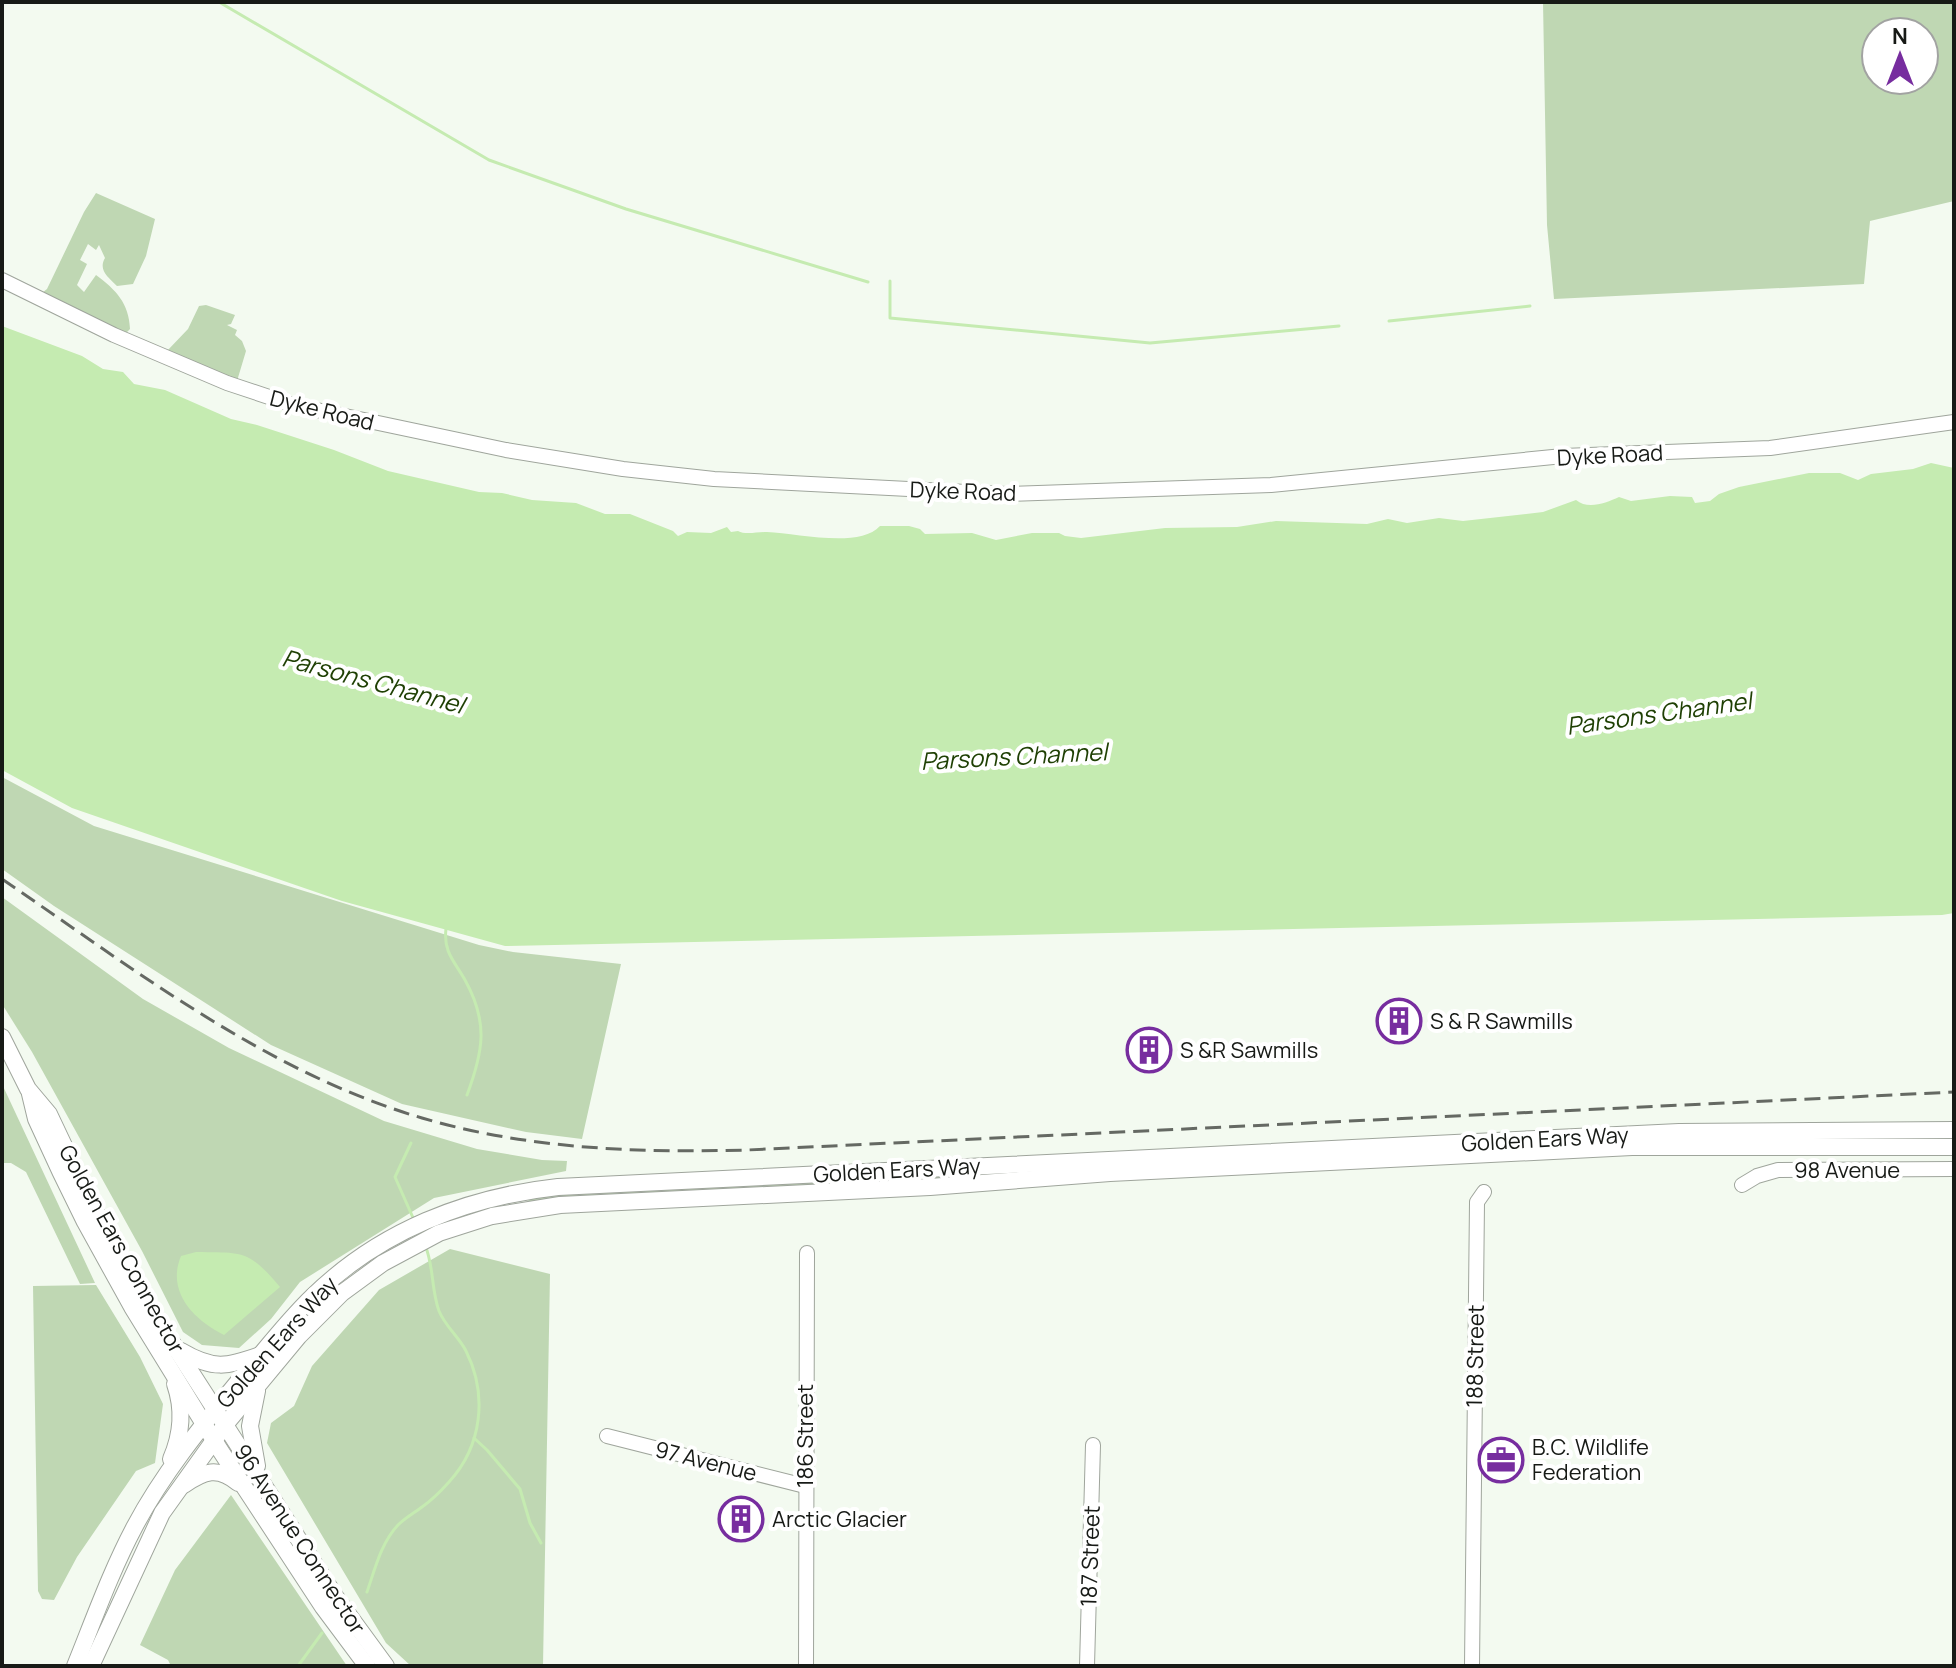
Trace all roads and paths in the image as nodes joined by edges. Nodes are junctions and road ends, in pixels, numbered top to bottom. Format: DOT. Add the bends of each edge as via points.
graph roads {
  1 [pos="2,280"];
  2 [pos="1954,422"];
  3 [pos="2,1037"];
  4 [pos="1954,1130"];
  5 [pos="1954,1147"];
  6 [pos="1954,1169"];
  7 [pos="1742,1185"];
  8 [pos="1484,1192"];
  9 [pos="807,1253"];
  10 [pos="360,1268"];
  11 [pos="171,1354"];
  12 [pos="262,1354"];
  13 [pos="258,1387"];
  14 [pos="215,1424"];
  15 [pos="607,1436"];
  16 [pos="1093,1445"];
  17 [pos="169,1485"];
  18 [pos="254,1486"];
  19 [pos="805,1486"];
  20 [pos="75,1666"];
  21 [pos="91,1666"];
  22 [pos="367,1666"];
  23 [pos="386,1666"];
  24 [pos="806,1666"];
  25 [pos="1087,1666"];
  26 [pos="1472,1666"];
  1 -- 2 [label="street, Dyke Road" via="114,335 293,405 506,450 714,479 1006,494 1271,485 1563,456 1770,448"];
  3 -- 11 [label="main road, Golden Ears Connector" via="28,1089 49,1114"];
  4 -- 10 [label="main road, Golden Ears Way" via="1709,1131 558,1187 467,1204 406,1230"];
  5 -- 10 [label="main road, Golden Ears Way" via="1632,1147 560,1205 492,1216"];
  6 -- 7 [label="street, 98 Avenue" via="1778,1170"];
  8 -- 26 [label="street, 188 Street" via="1477,1202"];
  9 -- 19 [label="street, 186 Street"];
  10 -- 12 [label="main road, Golden Ears Way" via="311,1298"];
  10 -- 13 [label="main road, Golden Ears Way"];
  11 -- 12 [label="main road" via="221,1366"];
  11 -- 14 [label="main road, Golden Ears Connector"];
  11 -- 17 [label="main road" via="181,1425"];
  12 -- 14 [label="main road, Golden Ears Way"];
  13 -- 14 [label="main road, Golden Ears Way"];
  13 -- 18 [label="main road" via="250,1426"];
  14 -- 17 [label="main road, Golden Ears Way"];
  14 -- 18 [label="main road, 96 Avenue Connector"];
  15 -- 19 [label="street, 97 Avenue"];
  16 -- 25 [label="street, 187 Street"];
  17 -- 18 [label="main road" via="213,1472"];
  17 -- 20 [label="main road, Golden Ears Way" via="119,1559"];
  17 -- 21 [label="main road, Golden Ears Way"];
  18 -- 22 [label="main road, 96 Avenue Connector" via="323,1607"];
  18 -- 23 [label="main road, 96 Avenue Connector"];
  19 -- 24 [label="street, 186 Street"];
}
